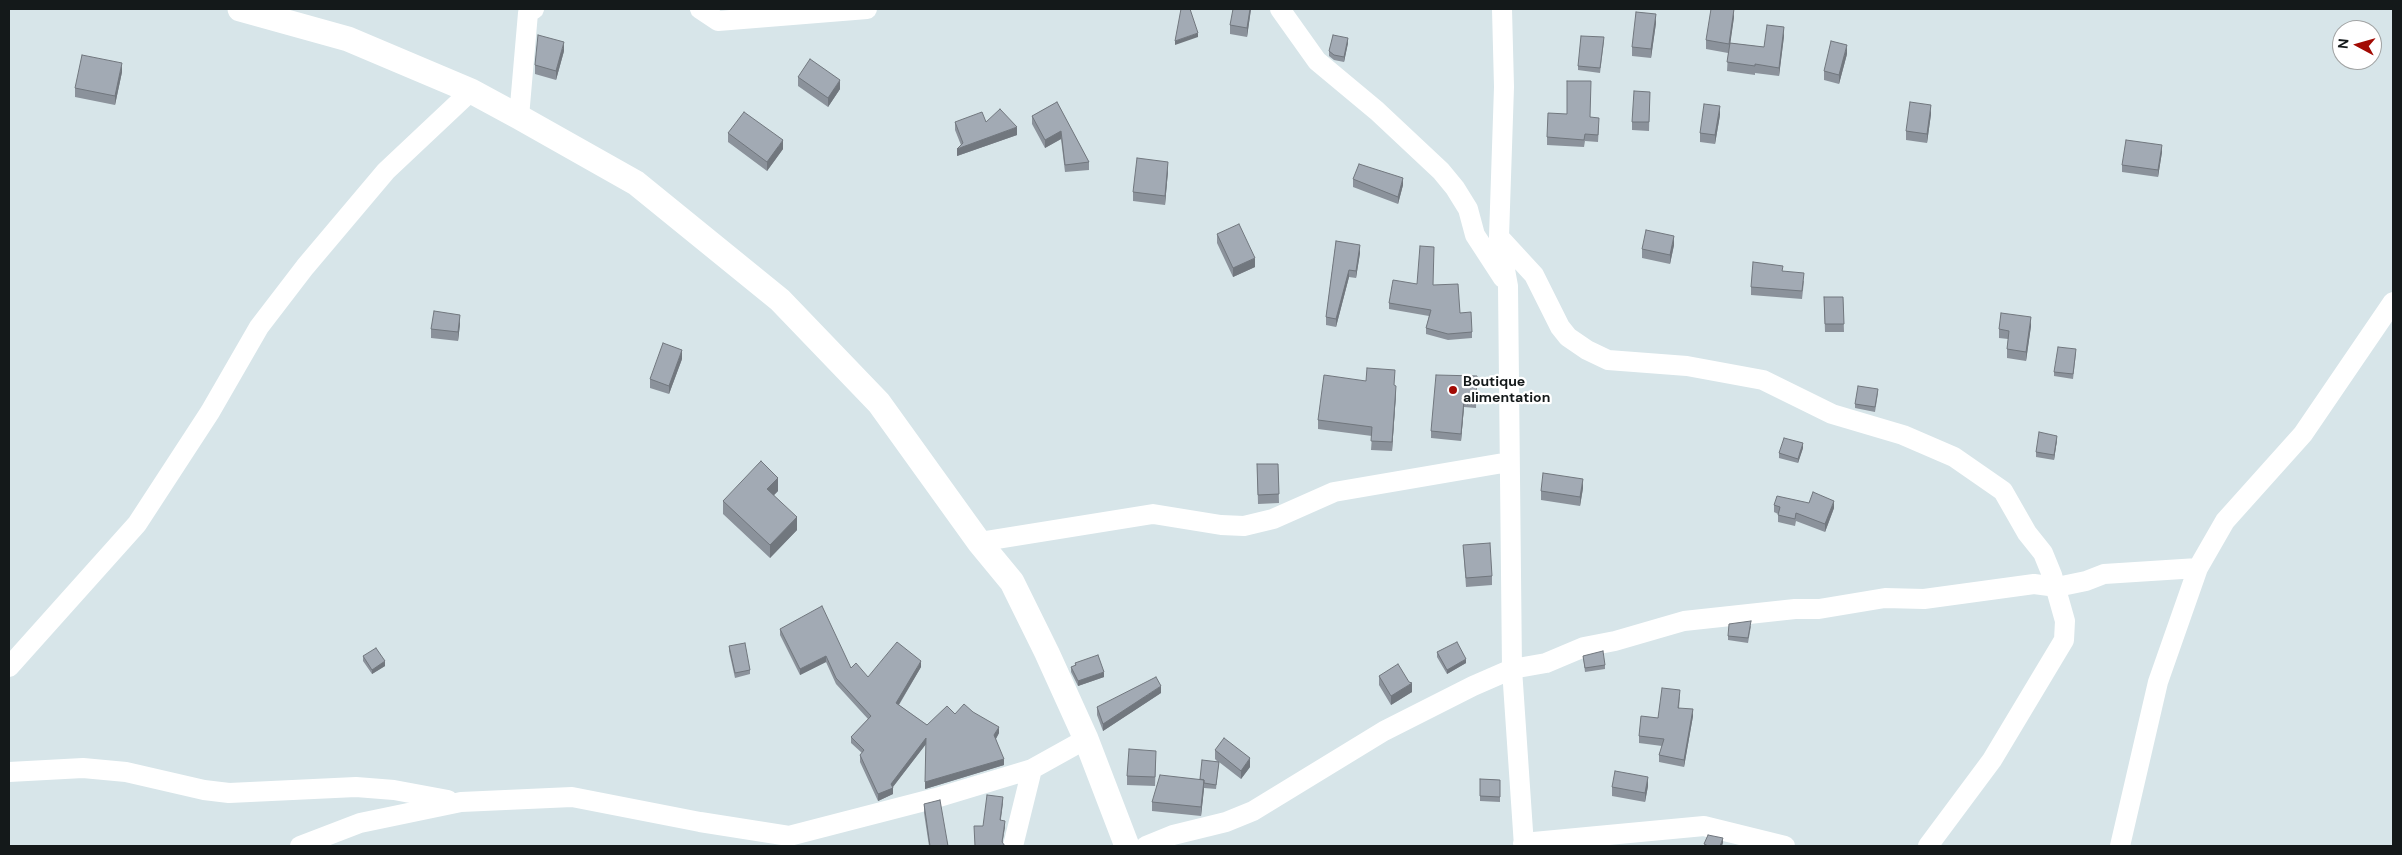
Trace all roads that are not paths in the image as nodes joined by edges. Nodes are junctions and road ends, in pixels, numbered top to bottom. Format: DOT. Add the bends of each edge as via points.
graph roads {
  1 [pos="240,9"];
  2 [pos="534,9"];
  3 [pos="700,9"];
  4 [pos="867,9"];
  5 [pos="1280,9"];
  6 [pos="1502,9"];
  7 [pos="471,91"];
  8 [pos="519,117"];
  9 [pos="1499,237"];
  10 [pos="1508,286"];
  11 [pos="2393,302"];
  12 [pos="1510,466"];
  13 [pos="979,542"];
  14 [pos="2198,568"];
  15 [pos="2057,587"];
  16 [pos="9,667"];
  17 [pos="1512,669"];
  18 [pos="1086,739"];
  19 [pos="1032,769"];
  20 [pos="9,772"];
  21 [pos="461,802"];
  22 [pos="1127,841"];
  23 [pos="1523,845"];
  24 [pos="300,846"];
  25 [pos="1013,846"];
  26 [pos="1146,846"];
  27 [pos="1785,846"];
  28 [pos="1928,846"];
  29 [pos="2120,846"];
  1 -- 7 [label="main road" via="348,39"];
  2 -- 8 [label="street" via="528,13"];
  3 -- 4 [label="street" via="718,21"];
  5 -- 10 [label="street" via="1317,62 1377,111 1455,188 1468,209 1475,235"];
  6 -- 9 [label="street" via="1504,87"];
  7 -- 8 [label="main road"];
  7 -- 16 [label="street" via="386,171 305,267 259,327 210,412 137,524"];
  8 -- 13 [label="main road" via="636,184 780,300 879,403"];
  9 -- 10 [label="street"];
  9 -- 15 [label="street" via="1534,275 1568,337 1608,360 1687,366 1764,380 1832,414 1903,436 1954,457 2003,491 2027,533 2043,553"];
  10 -- 12 [label="street"];
  11 -- 14 [label="street" via="2303,434 2225,521"];
  12 -- 13 [label="street" via="1334,492 1273,519 1244,526 1154,514"];
  12 -- 17 [label="street"];
  13 -- 18 [label="main road" via="1012,582"];
  14 -- 15 [label="street" via="2104,574"];
  14 -- 29 [label="street" via="2158,682"];
  15 -- 17 [label="street" via="2034,584 1942,597 1885,598 1819,609 1684,621 1584,647 1546,663"];
  15 -- 28 [label="street" via="2065,621 2064,640 1992,760"];
  17 -- 23 [label="street"];
  17 -- 26 [label="street" via="1384,731 1253,811"];
  18 -- 19 [label="street"];
  18 -- 22 [label="main road"];
  19 -- 21 [label="street" via="789,836 572,797"];
  19 -- 25 [label="street"];
  20 -- 21 [label="street" via="83,768 126,772 229,793 356,787"];
  21 -- 24 [label="street" via="360,823"];
  23 -- 27 [label="street" via="1704,826"];
}
